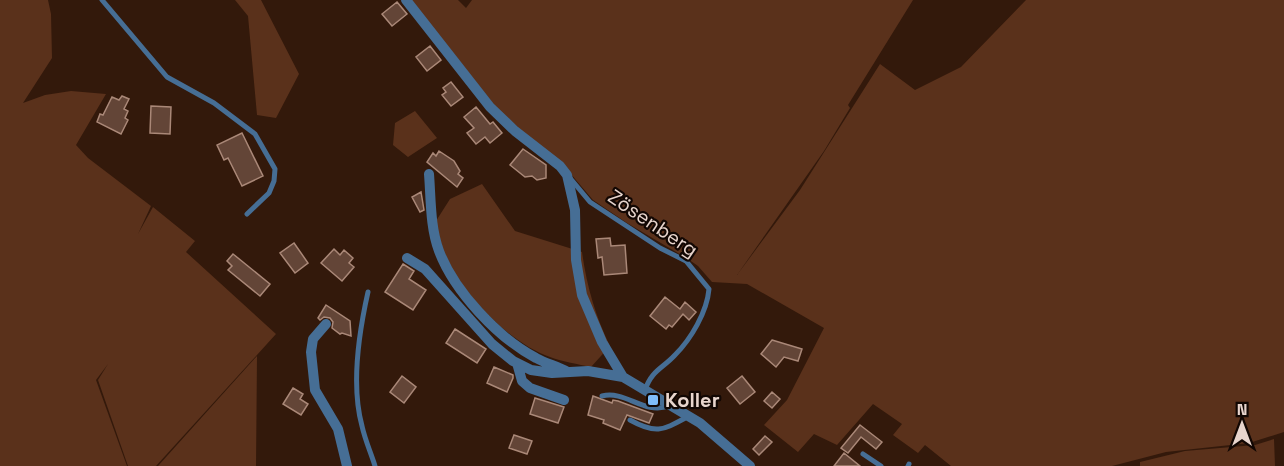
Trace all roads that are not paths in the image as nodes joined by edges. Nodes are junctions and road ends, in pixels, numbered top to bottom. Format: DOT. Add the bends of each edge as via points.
graph roads {
  1 [pos="102,0"];
  2 [pos="406,0"];
  3 [pos="429,174"];
  4 [pos="567,175"];
  5 [pos="590,202"];
  6 [pos="574,210"];
  7 [pos="247,214"];
  8 [pos="407,258"];
  9 [pos="368,292"];
  10 [pos="326,324"];
  11 [pos="518,363"];
  12 [pos="569,372"];
  13 [pos="623,376"];
  14 [pos="644,391"];
  15 [pos="603,396"];
  16 [pos="564,400"];
  17 [pos="670,405"];
  18 [pos="689,416"];
  19 [pos="630,420"];
  20 [pos="863,454"];
  21 [pos="347,466"];
  22 [pos="375,466"];
  23 [pos="750,466"];
  24 [pos="881,466"];
  1 -- 7 [label="lane" via="167,77 214,103 255,134 275,169 274,181 269,193"];
  2 -- 4 [label="street, Zösenberg" via="490,107"];
  3 -- 12 [label="street" via="433,225 439,250 453,278 499,332 535,358"];
  4 -- 5 [label="lane, Zösenberg"];
  4 -- 6 [label="street"];
  5 -- 6 [label="lane"];
  5 -- 14 [label="lane, Zösenberg" via="686,261 709,289 701,317 686,342 651,375"];
  6 -- 13 [label="street" via="582,295 602,342"];
  8 -- 11 [label="street" via="425,268 492,344"];
  9 -- 22 [label="lane" via="359,334 357,400"];
  10 -- 21 [label="street" via="313,339 315,390 338,429"];
  11 -- 12 [label="street" via="552,373"];
  11 -- 16 [label="street" via="522,381 530,388"];
  12 -- 13 [label="street"];
  13 -- 14 [label="street"];
  14 -- 17 [label="street"];
  15 -- 17 [label="lane" via="611,394 660,409"];
  17 -- 18 [label="street"];
  18 -- 19 [label="lane" via="657,430"];
  18 -- 23 [label="street"];
  20 -- 24 [label="lane"];
}
